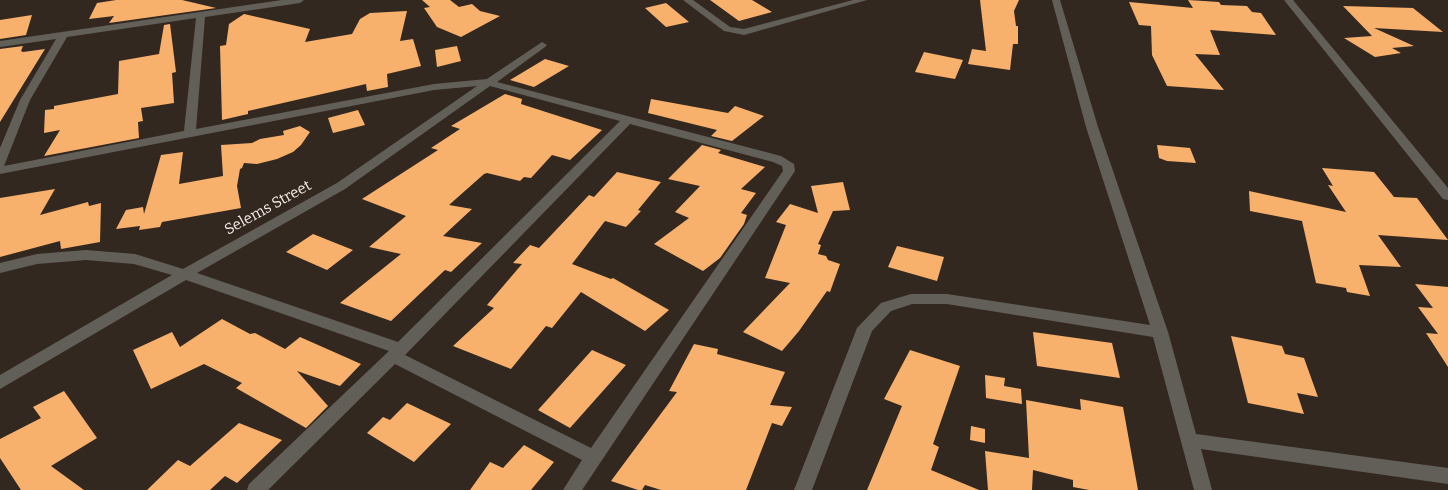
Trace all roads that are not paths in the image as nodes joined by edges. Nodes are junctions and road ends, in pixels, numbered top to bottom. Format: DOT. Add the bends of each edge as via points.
graph roads {
  1 [pos="300,0"];
  2 [pos="687,0"];
  3 [pos="863,0"];
  4 [pos="1056,0"];
  5 [pos="1288,0"];
  6 [pos="201,15"];
  7 [pos="62,35"];
  8 [pos="0,44"];
  9 [pos="542,45"];
  10 [pos="486,82"];
  11 [pos="627,120"];
  12 [pos="190,133"];
  13 [pos="0,163"];
  14 [pos="0,170"];
  15 [pos="1448,196"];
  16 [pos="0,268"];
  17 [pos="184,274"];
  18 [pos="1160,332"];
  19 [pos="397,352"];
  20 [pos="0,383"];
  21 [pos="1190,440"];
  22 [pos="594,458"];
  23 [pos="1448,476"];
  24 [pos="256,490"];
  25 [pos="572,490"];
  26 [pos="803,490"];
  27 [pos="1203,490"];
  1 -- 6 [label="street"];
  2 -- 3 [label="street" via="727,30 735,32"];
  4 -- 18 [label="street" via="1094,131"];
  5 -- 15 [label="street"];
  6 -- 7 [label="street"];
  6 -- 12 [label="street"];
  7 -- 8 [label="street"];
  7 -- 13 [label="street" via="28,92"];
  9 -- 10 [label="street, Selems Street"];
  10 -- 11 [label="street"];
  10 -- 12 [label="street" via="434,87"];
  10 -- 17 [label="street, Selems Street" via="341,186"];
  11 -- 19 [label="street"];
  11 -- 22 [label="street" via="777,159 788,164 789,171"];
  12 -- 14 [label="street"];
  16 -- 17 [label="street" via="37,259 86,255 135,259"];
  17 -- 19 [label="street"];
  17 -- 20 [label="street, Selems Street"];
  18 -- 21 [label="street"];
  18 -- 26 [label="street" via="947,299 911,299 886,307 865,328"];
  19 -- 22 [label="street"];
  19 -- 24 [label="street"];
  21 -- 23 [label="street"];
  21 -- 27 [label="street"];
  22 -- 25 [label="street"];
}
